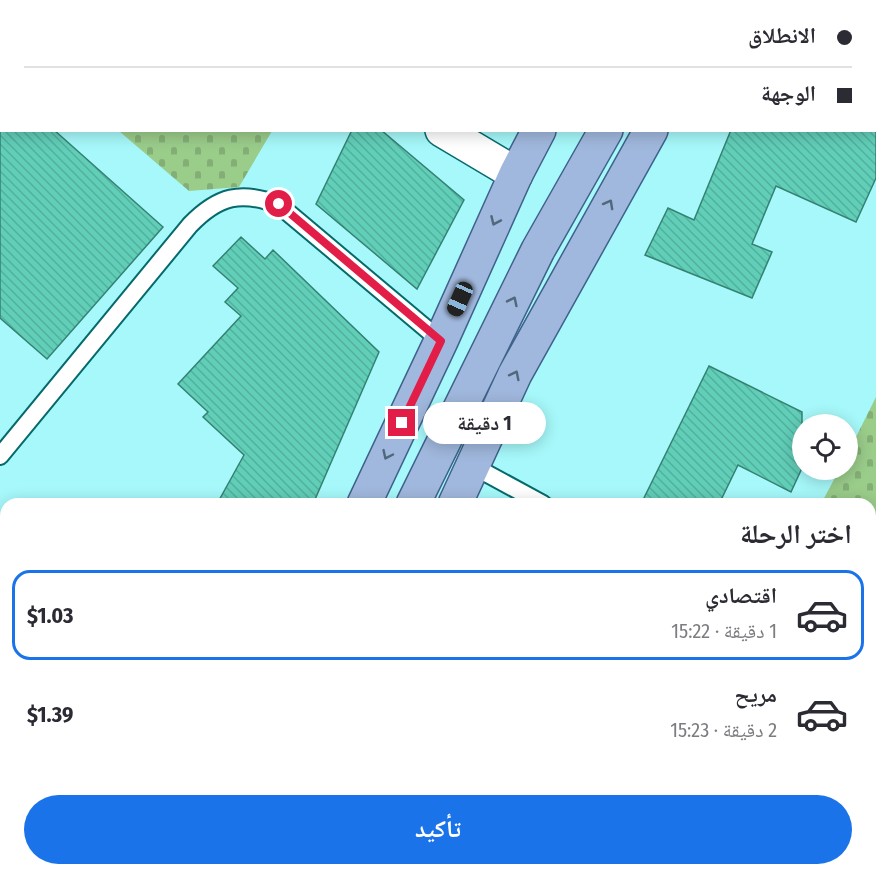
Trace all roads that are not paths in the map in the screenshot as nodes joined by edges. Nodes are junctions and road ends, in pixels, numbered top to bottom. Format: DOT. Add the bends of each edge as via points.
graph roads {
  1 [pos="445,132"];
  2 [pos="538,132"];
  3 [pos="650,132"];
  4 [pos="603,136"];
  5 [pos="516,174"];
  6 [pos="441,341"];
  7 [pos="0,456"];
  8 [pos="473,466"];
  9 [pos="367,498"];
  10 [pos="416,498"];
  11 [pos="458,498"];
  12 [pos="532,498"];
  1 -- 5 [label="street"];
  2 -- 5 [label="main road"];
  8 -- 3 [label="main road, one-way" via="515,374"];
  10 -- 4 [label="main road, one-way" via="538,250"];
  5 -- 6 [label="main road, one-way"];
  6 -- 7 [label="lane" via="279,204 240,196 203,211 189,225"];
  6 -- 9 [label="main road, one-way"];
  8 -- 11 [label="main road"];
  8 -- 12 [label="lane"];
}
